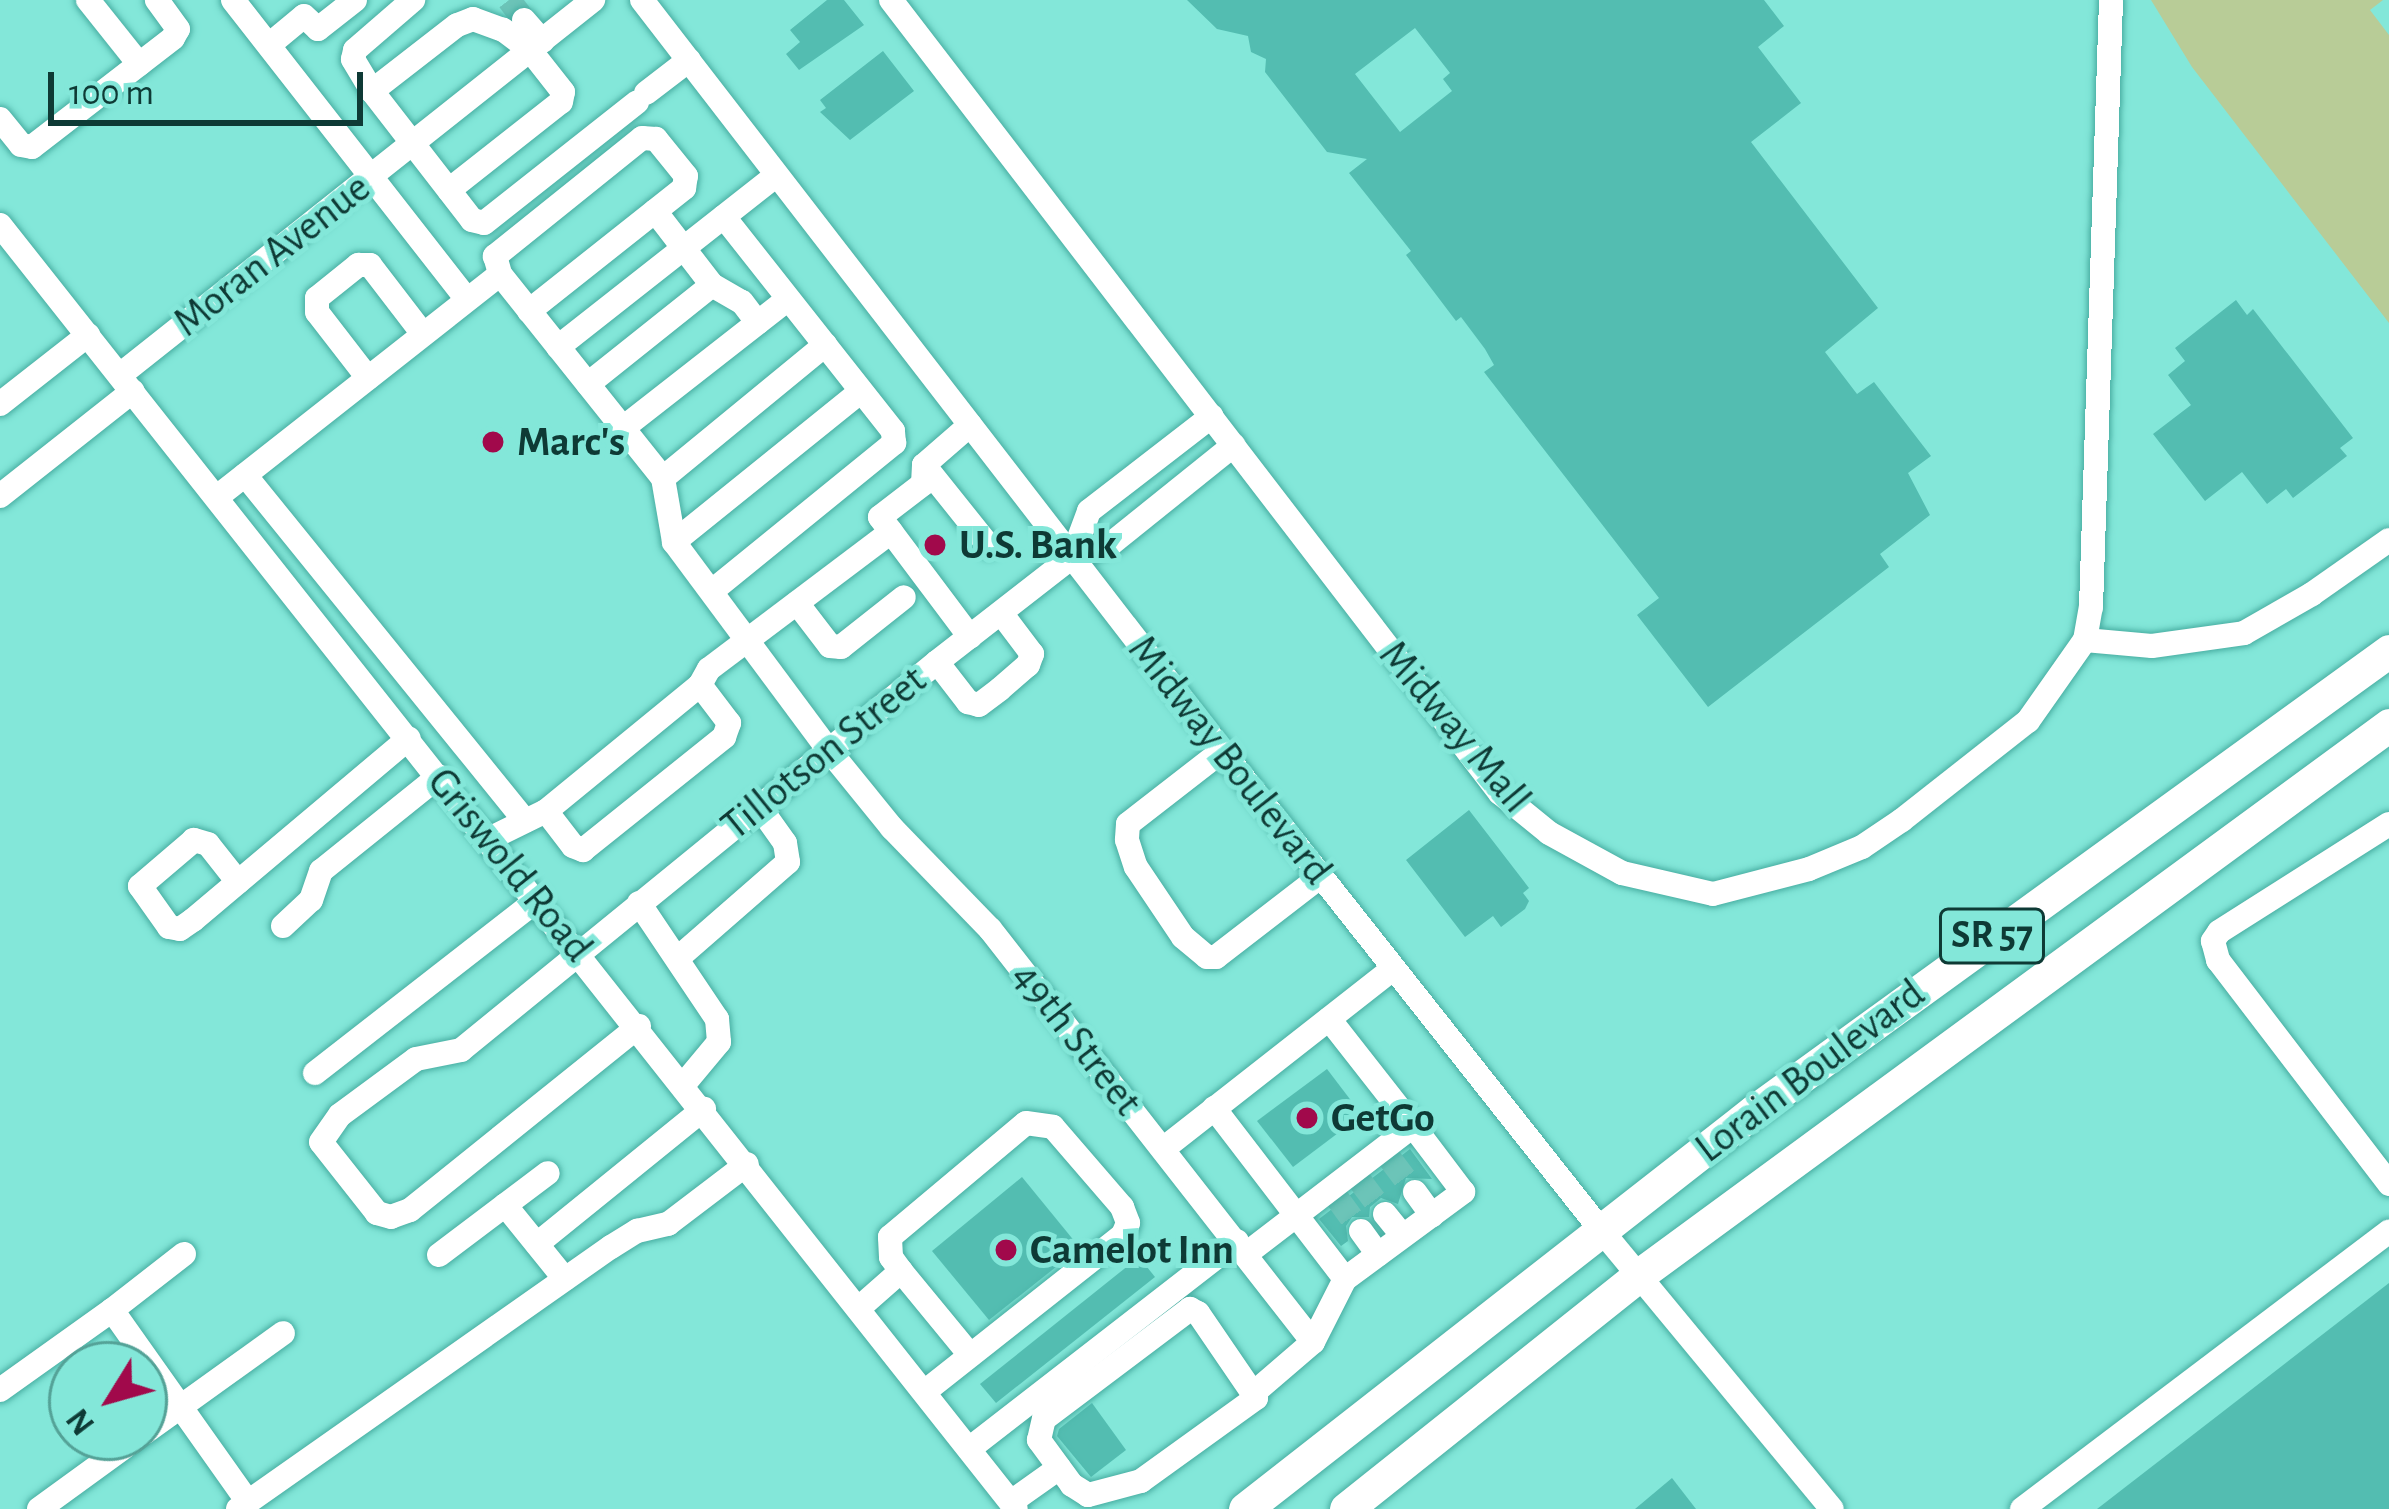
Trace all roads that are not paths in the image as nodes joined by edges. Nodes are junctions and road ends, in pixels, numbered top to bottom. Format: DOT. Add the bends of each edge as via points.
graph roads {
  1 [pos="88,0"];
  2 [pos="157,0"];
  3 [pos="232,0"];
  4 [pos="355,0"];
  5 [pos="413,0"];
  6 [pos="593,0"];
  7 [pos="642,0"];
  8 [pos="891,0"];
  9 [pos="2110,0"];
  10 [pos="524,20"];
  11 [pos="536,45"];
  12 [pos="268,46"];
  13 [pos="689,60"];
  14 [pos="139,64"];
  15 [pos="372,91"];
  16 [pos="0,118"];
  17 [pos="413,143"];
  18 [pos="371,176"];
  19 [pos="775,176"];
  20 [pos="449,190"];
  21 [pos="655,211"];
  22 [pos="724,217"];
  23 [pos="0,225"];
  24 [pos="684,248"];
  25 [pos="500,274"];
  26 [pos="712,285"];
  27 [pos="467,299"];
  28 [pos="788,299"];
  29 [pos="529,311"];
  30 [pos="758,323"];
  31 [pos="424,334"];
  32 [pos="88,335"];
  33 [pos="825,345"];
  34 [pos="558,347"];
  35 [pos="368,378"];
  36 [pos="126,383"];
  37 [pos="587,384"];
  38 [pos="861,391"];
  39 [pos="0,404"];
  40 [pos="1211,416"];
  41 [pos="970,424"];
  42 [pos="623,428"];
  43 [pos="1234,445"];
  44 [pos="924,465"];
  45 [pos="245,475"];
  46 [pos="663,478"];
  47 [pos="0,496"];
  48 [pos="217,497"];
  49 [pos="891,532"];
  50 [pos="2389,539"];
  51 [pos="674,542"];
  52 [pos="988,546"];
  53 [pos="1072,557"];
  54 [pos="712,591"];
  55 [pos="904,597"];
  56 [pos="797,603"];
  57 [pos="1000,613"];
  58 [pos="970,637"];
  59 [pos="749,640"];
  60 [pos="2085,640"];
  61 [pos="2389,651"];
  62 [pos="937,662"];
  63 [pos="700,685"];
  64 [pos="2389,725"];
  65 [pos="409,738"];
  66 [pos="827,748"];
  67 [pos="1222,751"];
  68 [pos="439,776"];
  69 [pos="758,805"];
  70 [pos="535,816"];
  71 [pos="2389,824"];
  72 [pos="489,838"];
  73 [pos="1322,876"];
  74 [pos="238,882"];
  75 [pos="537,900"];
  76 [pos="639,903"];
  77 [pos="283,926"];
  78 [pos="580,953"];
  79 [pos="678,958"];
  80 [pos="1394,968"];
  81 [pos="1329,1019"];
  82 [pos="639,1027"];
  83 [pos="315,1073"];
  84 [pos="684,1084"];
  85 [pos="1214,1108"];
  86 [pos="704,1109"];
  87 [pos="1413,1126"];
  88 [pos="1163,1149"];
  89 [pos="747,1164"];
  90 [pos="548,1173"];
  91 [pos="2389,1184"];
  92 [pos="1414,1192"];
  93 [pos="506,1205"];
  94 [pos="1385,1214"];
  95 [pos="1297,1215"];
  96 [pos="1432,1215"];
  97 [pos="1601,1229"];
  98 [pos="1361,1231"];
  99 [pos="2389,1231"];
  100 [pos="1402,1236"];
  101 [pos="537,1244"];
  102 [pos="1241,1248"];
  103 [pos="184,1253"];
  104 [pos="1378,1254"];
  105 [pos="439,1255"];
  106 [pos="901,1271"];
  107 [pos="1639,1275"];
  108 [pos="565,1279"];
  109 [pos="1345,1279"];
  110 [pos="860,1309"];
  111 [pos="112,1310"];
  112 [pos="283,1334"];
  113 [pos="1313,1342"];
  114 [pos="970,1355"];
  115 [pos="0,1390"];
  116 [pos="1256,1391"];
  117 [pos="924,1392"];
  118 [pos="180,1406"];
  119 [pos="168,1415"];
  120 [pos="969,1449"];
  121 [pos="105,1461"];
  122 [pos="1059,1468"];
  123 [pos="243,1505"];
  124 [pos="1014,1506"];
  125 [pos="39,1509"];
  126 [pos="1245,1509"];
  127 [pos="1346,1509"];
  128 [pos="1832,1509"];
  129 [pos="2022,1509"];
  1 -- 14 [label="street"];
  2 -- 14 [label="street" via="178,29"];
  3 -- 12 [label="street"];
  4 -- 12 [label="street" via="318,29 304,16"];
  5 -- 15 [label="street" via="355,50 352,59"];
  6 -- 11 [label="street, Moran Avenue"];
  7 -- 13 [label="street, Midway Boulevard"];
  8 -- 40 [label="street, Midway Mall"];
  9 -- 60 [label="street, Midway Mall"];
  10 -- 11 [label="street"];
  11 -- 15 [label="street" via="473,19"];
  11 -- 17 [label="street, Moran Avenue"];
  11 -- 20 [label="street" via="561,102"];
  12 -- 18 [label="street"];
  13 -- 19 [label="street, Midway Boulevard"];
  13 -- 20 [label="street" via="484,224"];
  14 -- 16 [label="street" via="32,147"];
  15 -- 17 [label="street"];
  17 -- 18 [label="street, Moran Avenue"];
  17 -- 20 [label="street"];
  18 -- 27 [label="street"];
  18 -- 36 [label="street, Moran Avenue"];
  19 -- 22 [label="street"];
  19 -- 41 [label="street, Midway Boulevard"];
  21 -- 24 [label="street"];
  21 -- 25 [label="street" via="687,183 650,136 495,256"];
  21 -- 29 [label="street"];
  22 -- 24 [label="street"];
  22 -- 28 [label="street"];
  23 -- 32 [label="street, Griswold Road"];
  24 -- 26 [label="street"];
  24 -- 34 [label="street"];
  25 -- 27 [label="street"];
  25 -- 29 [label="street"];
  26 -- 30 [label="street" via="742,302"];
  26 -- 37 [label="street"];
  27 -- 31 [label="street"];
  28 -- 30 [label="street"];
  28 -- 33 [label="street"];
  29 -- 34 [label="street"];
  30 -- 42 [label="street"];
  31 -- 35 [label="street"];
  31 -- 35 [label="street" via="370,265 358,265 316,298 317,312"];
  32 -- 36 [label="street, Griswold Road"];
  32 -- 39 [label="street"];
  33 -- 38 [label="street"];
  33 -- 46 [label="street"];
  34 -- 37 [label="street"];
  35 -- 45 [label="street"];
  36 -- 47 [label="street, Moran Avenue"];
  36 -- 48 [label="street, Griswold Road"];
  37 -- 42 [label="street"];
  38 -- 51 [label="street"];
  38 -- 54 [label="street" via="893,431 889,451"];
  40 -- 43 [label="street, Midway Mall"];
  40 -- 53 [label="street, Tillotson Street" via="1089,511"];
  41 -- 44 [label="street"];
  41 -- 53 [label="street, Midway Boulevard"];
  42 -- 46 [label="street"];
  43 -- 53 [label="street, Tillotson Street" via="1112,543"];
  43 -- 60 [label="street, Midway Mall" via="1500,793 1595,860 1700,893 1743,890 1862,847 2028,722"];
  44 -- 49 [label="street" via="922,484 880,517"];
  44 -- 52 [label="street"];
  45 -- 48 [label="street"];
  45 -- 70 [label="street"];
  46 -- 51 [label="street"];
  48 -- 65 [label="street, Griswold Road"];
  49 -- 56 [label="street"];
  49 -- 58 [label="street"];
  50 -- 60 [label="street" via="2244,633 2152,646"];
  51 -- 54 [label="street, 49th Street"];
  53 -- 57 [label="street, Tillotson Street"];
  53 -- 67 [label="street, Midway Boulevard"];
  54 -- 59 [label="street, 49th Street"];
  55 -- 56 [label="street" via="841,647 830,646"];
  56 -- 59 [label="street"];
  57 -- 58 [label="street, Tillotson Street"];
  57 -- 62 [label="street" via="1032,654 979,705"];
  58 -- 62 [label="street, Tillotson Street"];
  59 -- 63 [label="street" via="709,668"];
  59 -- 66 [label="street, 49th Street"];
  61 -- 97 [label="highway, Lorain Boulevard / SR 57"];
  62 -- 66 [label="street, Tillotson Street"];
  63 -- 70 [label="street"];
  63 -- 70 [label="street" via="729,723 724,737 583,850"];
  64 -- 107 [label="highway, Lorain Boulevard / SR 57"];
  65 -- 68 [label="street, Griswold Road"];
  65 -- 74 [label="street"];
  66 -- 69 [label="street, Tillotson Street"];
  66 -- 88 [label="street, 49th Street" via="990,929"];
  67 -- 73 [label="street, Midway Boulevard"];
  67 -- 73 [label="street" via="1128,824 1136,867 1183,938 1216,957"];
  68 -- 72 [label="street, Griswold Road"];
  68 -- 77 [label="street" via="321,871 311,900"];
  69 -- 76 [label="street, Tillotson Street"];
  69 -- 79 [label="street" via="785,843 788,862"];
  70 -- 72 [label="street"];
  71 -- 91 [label="street" via="2213,941 2218,959"];
  72 -- 75 [label="street, Griswold Road"];
  73 -- 80 [label="street, Midway Boulevard"];
  75 -- 78 [label="street, Griswold Road"];
  75 -- 83 [label="street"];
  76 -- 78 [label="street, Tillotson Street"];
  76 -- 79 [label="street"];
  78 -- 82 [label="street, Griswold Road"];
  78 -- 82 [label="street, Tillotson Street" via="460,1050 416,1059 325,1131 320,1142 376,1213 410,1210"];
  79 -- 84 [label="street" via="717,1019 719,1042"];
  80 -- 81 [label="street"];
  80 -- 97 [label="street, Midway Boulevard"];
  81 -- 85 [label="street"];
  81 -- 87 [label="street"];
  82 -- 84 [label="street, Griswold Road"];
  84 -- 86 [label="street, Griswold Road"];
  85 -- 88 [label="street"];
  85 -- 95 [label="street"];
  86 -- 89 [label="street, Griswold Road"];
  86 -- 101 [label="street"];
  87 -- 95 [label="street"];
  87 -- 96 [label="street" via="1462,1192"];
  88 -- 102 [label="street, 49th Street"];
  89 -- 108 [label="street" via="668,1224 637,1231"];
  89 -- 110 [label="street, Griswold Road"];
  90 -- 93 [label="street"];
  92 -- 96 [label="street"];
  93 -- 101 [label="street"];
  93 -- 105 [label="street"];
  94 -- 100 [label="street"];
  95 -- 102 [label="street"];
  95 -- 109 [label="street"];
  96 -- 100 [label="street"];
  97 -- 107 [label="street, Midway Boulevard"];
  97 -- 126 [label="highway, Lorain Boulevard / SR 57"];
  98 -- 104 [label="street"];
  99 -- 129 [label="street"];
  100 -- 104 [label="street"];
  101 -- 108 [label="street"];
  102 -- 113 [label="street, 49th Street"];
  102 -- 120 [label="street"];
  103 -- 111 [label="street"];
  104 -- 109 [label="street"];
  106 -- 110 [label="street"];
  106 -- 114 [label="street"];
  106 -- 114 [label="street" via="890,1237 1026,1123 1053,1127 1122,1208 1123,1235"];
  107 -- 127 [label="highway, Lorain Boulevard / SR 57"];
  107 -- 128 [label="street, Midway Boulevard"];
  108 -- 123 [label="street"];
  109 -- 113 [label="street"];
  110 -- 117 [label="street, Griswold Road"];
  111 -- 115 [label="street"];
  111 -- 118 [label="street"];
  112 -- 118 [label="street"];
  113 -- 116 [label="street"];
  114 -- 117 [label="street"];
  116 -- 122 [label="street" via="1251,1405 1141,1481 1088,1495"];
  116 -- 122 [label="street" via="1198,1312 1184,1310 1044,1419 1039,1440"];
  117 -- 120 [label="street, Griswold Road"];
  118 -- 119 [label="street"];
  118 -- 123 [label="street"];
  120 -- 124 [label="street, Griswold Road"];
  121 -- 125 [label="street"];
  122 -- 124 [label="street"];
}
